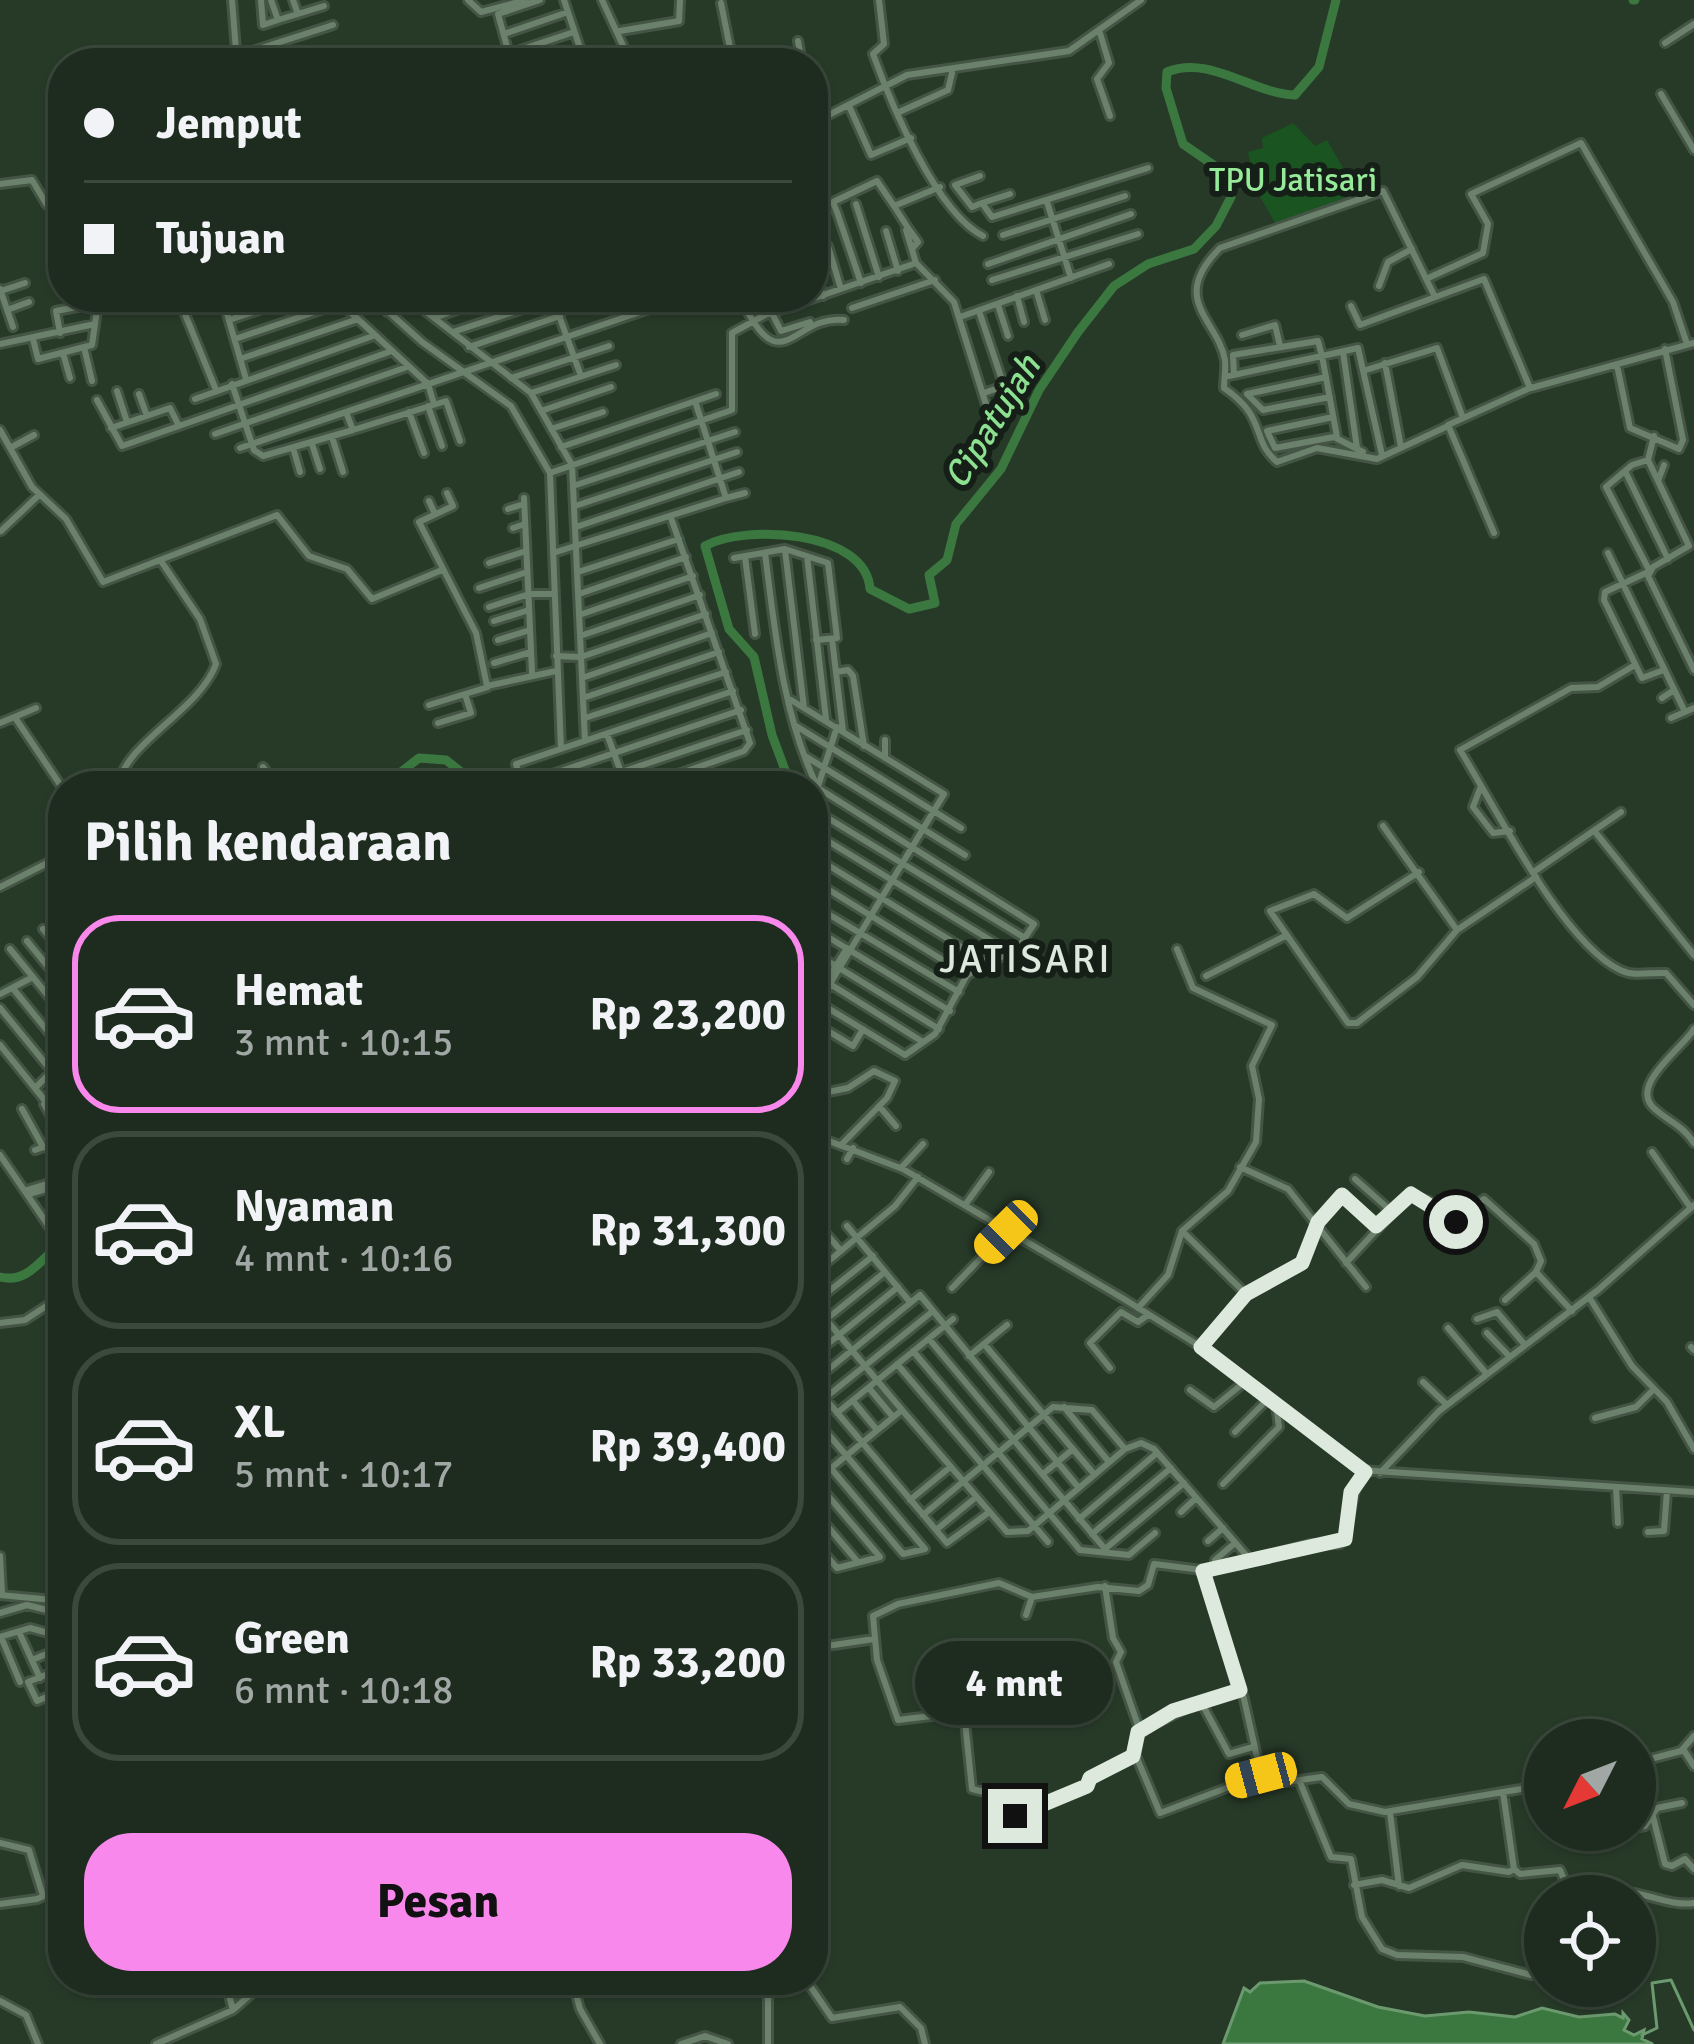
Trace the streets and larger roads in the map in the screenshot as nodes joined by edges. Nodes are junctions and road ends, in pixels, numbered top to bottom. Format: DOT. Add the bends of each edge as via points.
graph roads {
  1 [pos="232,0"];
  2 [pos="261,0"];
  3 [pos="272,0"];
  4 [pos="293,0"];
  5 [pos="468,0"];
  6 [pos="526,0"];
  7 [pos="540,0"];
  8 [pos="564,0"];
  9 [pos="602,0"];
  10 [pos="680,0"];
  11 [pos="879,0"];
  12 [pos="1141,0"];
  13 [pos="721,3"];
  14 [pos="319,4"];
  15 [pos="568,12"];
  16 [pos="298,14"];
  17 [pos="278,20"];
  18 [pos="1694,24"];
  19 [pos="333,25"];
  20 [pos="620,31"];
  21 [pos="574,32"];
  22 [pos="1100,33"];
  23 [pos="504,34"];
  24 [pos="798,41"];
  25 [pos="1665,43"];
  26 [pos="236,48"];
  27 [pos="264,48"];
  28 [pos="508,48"];
  29 [pos="527,48"];
  30 [pos="580,48"];
  31 [pos="626,48"];
  32 [pos="730,48"];
  33 [pos="799,48"];
  34 [pos="952,72"];
  35 [pos="886,88"];
  36 [pos="1661,94"];
  37 [pos="849,106"];
  38 [pos="898,113"];
  39 [pos="828,116"];
  40 [pos="1110,116"];
  41 [pos="1690,134"];
  42 [pos="911,138"];
  43 [pos="1694,150"];
  44 [pos="1148,168"];
  45 [pos="980,176"];
  46 [pos="0,184"];
  47 [pos="940,187"];
  48 [pos="1010,194"];
  49 [pos="1125,196"];
  50 [pos="1047,200"];
  51 [pos="982,203"];
  52 [pos="856,204"];
  53 [pos="48,205"];
  54 [pos="894,206"];
  55 [pos="1132,214"];
  56 [pos="1053,220"];
  57 [pos="886,231"];
  58 [pos="1138,234"];
  59 [pos="983,236"];
  60 [pos="1003,236"];
  61 [pos="1060,242"];
  62 [pos="828,249"];
  63 [pos="1412,249"];
  64 [pos="1066,257"];
  65 [pos="916,263"];
  66 [pos="988,264"];
  67 [pos="1109,265"];
  68 [pos="898,271"];
  69 [pos="879,277"];
  70 [pos="1071,278"];
  71 [pos="1426,279"];
  72 [pos="935,280"];
  73 [pos="992,280"];
  74 [pos="863,282"];
  75 [pos="25,283"];
  76 [pos="1379,286"];
  77 [pos="0,290"];
  78 [pos="842,290"];
  79 [pos="1036,290"];
  80 [pos="828,294"];
  81 [pos="1017,296"];
  82 [pos="1435,297"];
  83 [pos="872,301"];
  84 [pos="29,302"];
  85 [pos="998,305"];
  86 [pos="1351,305"];
  87 [pos="4,307"];
  88 [pos="852,308"];
  89 [pos="979,310"];
  90 [pos="56,312"];
  91 [pos="97,312"];
  92 [pos="184,312"];
  93 [pos="227,312"];
  94 [pos="253,312"];
  95 [pos="306,312"];
  96 [pos="350,312"];
  97 [pos="387,312"];
  98 [pos="424,312"];
  99 [pos="452,312"];
  100 [pos="514,312"];
  101 [pos="558,312"];
  102 [pos="641,312"];
  103 [pos="747,312"];
  104 [pos="774,312"];
  105 [pos="768,314"];
  106 [pos="560,316"];
  107 [pos="960,317"];
  108 [pos="358,319"];
  109 [pos="433,319"];
  110 [pos="229,320"];
  111 [pos="844,320"];
  112 [pos="1045,320"];
  113 [pos="810,322"];
  114 [pos="1024,322"];
  115 [pos="95,325"];
  116 [pos="753,326"];
  117 [pos="13,327"];
  118 [pos="60,333"];
  119 [pos="451,333"];
  120 [pos="1242,335"];
  121 [pos="373,336"];
  122 [pos="568,336"];
  123 [pos="1008,336"];
  124 [pos="33,339"];
  125 [pos="235,339"];
  126 [pos="1,343"];
  127 [pos="1690,344"];
  128 [pos="609,346"];
  129 [pos="1280,346"];
  130 [pos="84,347"];
  131 [pos="470,347"];
  132 [pos="1665,349"];
  133 [pos="388,352"];
  134 [pos="1342,352"];
  135 [pos="63,353"];
  136 [pos="1322,356"];
  137 [pos="575,357"];
  138 [pos="240,359"];
  139 [pos="490,363"];
  140 [pos="1385,364"];
  141 [pos="616,365"];
  142 [pos="1618,365"];
  143 [pos="406,367"];
  144 [pos="1366,370"];
  145 [pos="462,373"];
  146 [pos="581,376"];
  147 [pos="1326,377"];
  148 [pos="70,378"];
  149 [pos="512,378"];
  150 [pos="246,379"];
  151 [pos="92,381"];
  152 [pos="232,384"];
  153 [pos="428,384"];
  154 [pos="610,388"];
  155 [pos="1530,388"];
  156 [pos="216,390"];
  157 [pos="117,391"];
  158 [pos="531,393"];
  159 [pos="984,393"];
  160 [pos="140,394"];
  161 [pos="716,394"];
  162 [pos="1330,397"];
  163 [pos="194,399"];
  164 [pos="97,400"];
  165 [pos="695,401"];
  166 [pos="238,403"];
  167 [pos="431,405"];
  168 [pos="541,411"];
  169 [pos="988,411"];
  170 [pos="346,412"];
  171 [pos="409,412"];
  172 [pos="603,412"];
  173 [pos="147,416"];
  174 [pos="1333,417"];
  175 [pos="1463,418"];
  176 [pos="127,422"];
  177 [pos="702,422"];
  178 [pos="245,423"];
  179 [pos="179,426"];
  180 [pos="1448,427"];
  181 [pos="111,428"];
  182 [pos="551,428"];
  183 [pos="0,430"];
  184 [pos="353,430"];
  185 [pos="735,432"];
  186 [pos="215,434"];
  187 [pos="34,435"];
  188 [pos="332,437"];
  189 [pos="1337,437"];
  190 [pos="1654,440"];
  191 [pos="460,441"];
  192 [pos="708,441"];
  193 [pos="252,443"];
  194 [pos="313,444"];
  195 [pos="442,446"];
  196 [pos="561,447"];
  197 [pos="1401,447"];
  198 [pos="10,448"];
  199 [pos="240,448"];
  200 [pos="1358,448"];
  201 [pos="294,451"];
  202 [pos="737,452"];
  203 [pos="424,453"];
  204 [pos="1383,456"];
  205 [pos="1370,457"];
  206 [pos="714,459"];
  207 [pos="1648,459"];
  208 [pos="572,465"];
  209 [pos="1664,465"];
  210 [pos="320,469"];
  211 [pos="1625,470"];
  212 [pos="300,472"];
  213 [pos="343,472"];
  214 [pos="739,472"];
  215 [pos="550,473"];
  216 [pos="720,478"];
  217 [pos="1658,481"];
  218 [pos="573,486"];
  219 [pos="446,493"];
  220 [pos="745,493"];
  221 [pos="39,495"];
  222 [pos="726,498"];
  223 [pos="429,501"];
  224 [pos="575,506"];
  225 [pos="508,509"];
  226 [pos="435,514"];
  227 [pos="671,518"];
  228 [pos="525,524"];
  229 [pos="576,527"];
  230 [pos="513,528"];
  231 [pos="1,532"];
  232 [pos="1493,533"];
  233 [pos="1690,533"];
  234 [pos="679,538"];
  235 [pos="785,549"];
  236 [pos="576,550"];
  237 [pos="526,551"];
  238 [pos="553,553"];
  239 [pos="765,553"];
  240 [pos="1608,553"];
  241 [pos="807,556"];
  242 [pos="686,557"];
  243 [pos="745,557"];
  244 [pos="734,558"];
  245 [pos="1668,560"];
  246 [pos="161,561"];
  247 [pos="489,562"];
  248 [pos="442,571"];
  249 [pos="1649,571"];
  250 [pos="527,572"];
  251 [pos="578,572"];
  252 [pos="693,576"];
  253 [pos="748,577"];
  254 [pos="737,578"];
  255 [pos="1623,583"];
  256 [pos="478,589"];
  257 [pos="529,594"];
  258 [pos="554,594"];
  259 [pos="579,594"];
  260 [pos="700,595"];
  261 [pos="751,597"];
  262 [pos="739,598"];
  263 [pos="489,608"];
  264 [pos="529,610"];
  265 [pos="706,614"];
  266 [pos="579,615"];
  267 [pos="494,621"];
  268 [pos="530,630"];
  269 [pos="712,633"];
  270 [pos="755,634"];
  271 [pos="580,636"];
  272 [pos="832,639"];
  273 [pos="498,640"];
  274 [pos="817,640"];
  275 [pos="531,652"];
  276 [pos="719,652"];
  277 [pos="556,656"];
  278 [pos="581,657"];
  279 [pos="798,661"];
  280 [pos="494,663"];
  281 [pos="780,663"];
  282 [pos="1635,665"];
  283 [pos="1664,670"];
  284 [pos="1694,670"];
  285 [pos="556,671"];
  286 [pos="532,672"];
  287 [pos="726,672"];
  288 [pos="836,672"];
  289 [pos="582,678"];
  290 [pos="488,687"];
  291 [pos="1674,690"];
  292 [pos="734,691"];
  293 [pos="465,694"];
  294 [pos="583,698"];
  295 [pos="1662,698"];
  296 [pos="791,700"];
  297 [pos="429,706"];
  298 [pos="36,708"];
  299 [pos="804,708"];
  300 [pos="1694,708"];
  301 [pos="741,710"];
  302 [pos="1685,712"];
  303 [pos="585,718"];
  304 [pos="1671,718"];
  305 [pos="16,719"];
  306 [pos="826,721"];
  307 [pos="438,723"];
  308 [pos="0,724"];
  309 [pos="796,726"];
  310 [pos="840,729"];
  311 [pos="748,730"];
  312 [pos="607,734"];
  313 [pos="885,740"];
  314 [pos="585,741"];
  315 [pos="864,746"];
  316 [pos="831,748"];
  317 [pos="561,749"];
  318 [pos="614,752"];
  319 [pos="801,754"];
  320 [pos="885,758"];
  321 [pos="825,769"];
  322 [pos="51,771"];
  323 [pos="124,771"];
  324 [pos="518,771"];
  325 [pos="561,771"];
  326 [pos="620,771"];
  327 [pos="627,771"];
  328 [pos="687,771"];
  329 [pos="810,771"];
  330 [pos="1482,785"];
  331 [pos="828,794"];
  332 [pos="935,808"];
  333 [pos="1621,812"];
  334 [pos="828,815"];
  335 [pos="1383,826"];
  336 [pos="923,828"];
  337 [pos="961,828"];
  338 [pos="1510,831"];
  339 [pos="1596,833"];
  340 [pos="828,841"];
  341 [pos="912,846"];
  342 [pos="965,855"];
  343 [pos="902,863"];
  344 [pos="828,865"];
  345 [pos="48,868"];
  346 [pos="1419,872"];
  347 [pos="1535,874"];
  348 [pos="0,875"];
  349 [pos="891,880"];
  350 [pos="3,886"];
  351 [pos="828,889"];
  352 [pos="880,897"];
  353 [pos="828,913"];
  354 [pos="870,915"];
  355 [pos="43,929"];
  356 [pos="1457,930"];
  357 [pos="859,932"];
  358 [pos="48,935"];
  359 [pos="1287,935"];
  360 [pos="828,937"];
  361 [pos="1025,938"];
  362 [pos="27,941"];
  363 [pos="10,949"];
  364 [pos="1178,949"];
  365 [pos="848,950"];
  366 [pos="1010,952"];
  367 [pos="1694,955"];
  368 [pos="828,961"];
  369 [pos="989,964"];
  370 [pos="48,967"];
  371 [pos="838,967"];
  372 [pos="967,975"];
  373 [pos="1206,976"];
  374 [pos="33,977"];
  375 [pos="828,982"];
  376 [pos="15,991"];
  377 [pos="959,992"];
  378 [pos="0,994"];
  379 [pos="48,996"];
  380 [pos="1694,1005"];
  381 [pos="0,1009"];
  382 [pos="828,1010"];
  383 [pos="950,1012"];
  384 [pos="863,1029"];
  385 [pos="939,1029"];
  386 [pos="1694,1029"];
  387 [pos="828,1031"];
  388 [pos="48,1032"];
  389 [pos="923,1042"];
  390 [pos="0,1045"];
  391 [pos="48,1067"];
  392 [pos="48,1073"];
  393 [pos="34,1085"];
  394 [pos="828,1091"];
  395 [pos="48,1103"];
  396 [pos="879,1106"];
  397 [pos="22,1109"];
  398 [pos="48,1112"];
  399 [pos="896,1126"];
  400 [pos="828,1140"];
  401 [pos="1694,1143"];
  402 [pos="842,1144"];
  403 [pos="923,1144"];
  404 [pos="48,1145"];
  405 [pos="854,1148"];
  406 [pos="1652,1152"];
  407 [pos="0,1155"];
  408 [pos="847,1159"];
  409 [pos="1240,1167"];
  410 [pos="901,1168"];
  411 [pos="989,1172"];
  412 [pos="918,1178"];
  413 [pos="1355,1179"];
  414 [pos="48,1186"];
  415 [pos="28,1192"];
  416 [pos="965,1205"];
  417 [pos="1692,1207"];
  418 [pos="1391,1211"];
  419 [pos="1318,1222"];
  420 [pos="847,1226"];
  421 [pos="1376,1226"];
  422 [pos="48,1227"];
  423 [pos="1006,1232"];
  424 [pos="1182,1232"];
  425 [pos="828,1236"];
  426 [pos="857,1238"];
  427 [pos="841,1251"];
  428 [pos="873,1256"];
  429 [pos="828,1261"];
  430 [pos="1346,1263"];
  431 [pos="885,1271"];
  432 [pos="1536,1272"];
  433 [pos="898,1287"];
  434 [pos="1366,1287"];
  435 [pos="952,1288"];
  436 [pos="828,1292"];
  437 [pos="1246,1294"];
  438 [pos="1589,1297"];
  439 [pos="1505,1300"];
  440 [pos="910,1302"];
  441 [pos="48,1305"];
  442 [pos="1138,1308"];
  443 [pos="933,1311"];
  444 [pos="1572,1311"];
  445 [pos="1149,1315"];
  446 [pos="828,1317"];
  447 [pos="953,1319"];
  448 [pos="1477,1319"];
  449 [pos="828,1322"];
  450 [pos="0,1323"];
  451 [pos="1007,1325"];
  452 [pos="944,1326"];
  453 [pos="1448,1328"];
  454 [pos="968,1331"];
  455 [pos="1487,1333"];
  456 [pos="838,1334"];
  457 [pos="928,1339"];
  458 [pos="956,1341"];
  459 [pos="828,1343"];
  460 [pos="984,1344"];
  461 [pos="1525,1345"];
  462 [pos="1201,1347"];
  463 [pos="851,1349"];
  464 [pos="913,1351"];
  465 [pos="969,1356"];
  466 [pos="1509,1356"];
  467 [pos="897,1364"];
  468 [pos="864,1365"];
  469 [pos="1110,1368"];
  470 [pos="828,1370"];
  471 [pos="1485,1372"];
  472 [pos="877,1380"];
  473 [pos="1246,1381"];
  474 [pos="1423,1382"];
  475 [pos="1655,1387"];
  476 [pos="868,1388"];
  477 [pos="1190,1390"];
  478 [pos="828,1395"];
  479 [pos="1268,1399"];
  480 [pos="853,1401"];
  481 [pos="828,1402"];
  482 [pos="1276,1405"];
  483 [pos="1447,1405"];
  484 [pos="1064,1408"];
  485 [pos="902,1410"];
  486 [pos="837,1414"];
  487 [pos="1044,1415"];
  488 [pos="893,1418"];
  489 [pos="1595,1418"];
  490 [pos="1028,1428"];
  491 [pos="1691,1429"];
  492 [pos="877,1430"];
  493 [pos="1235,1432"];
  494 [pos="828,1434"];
  495 [pos="1013,1441"];
  496 [pos="862,1443"];
  497 [pos="1125,1449"];
  498 [pos="1694,1449"];
  499 [pos="1073,1450"];
  500 [pos="999,1453"];
  501 [pos="1157,1453"];
  502 [pos="846,1456"];
  503 [pos="1058,1462"];
  504 [pos="1109,1462"];
  505 [pos="828,1464"];
  506 [pos="983,1466"];
  507 [pos="950,1467"];
  508 [pos="831,1468"];
  509 [pos="1171,1468"];
  510 [pos="828,1470"];
  511 [pos="1365,1472"];
  512 [pos="1380,1473"];
  513 [pos="1042,1475"];
  514 [pos="1094,1475"];
  515 [pos="963,1482"];
  516 [pos="1184,1484"];
  517 [pos="1223,1484"];
  518 [pos="1078,1488"];
  519 [pos="1616,1488"];
  520 [pos="1667,1491"];
  521 [pos="1694,1492"];
  522 [pos="828,1496"];
  523 [pos="976,1497"];
  524 [pos="1196,1498"];
  525 [pos="910,1500"];
  526 [pos="1064,1501"];
  527 [pos="1181,1512"];
  528 [pos="988,1513"];
  529 [pos="1049,1513"];
  530 [pos="1210,1513"];
  531 [pos="923,1515"];
  532 [pos="1079,1519"];
  533 [pos="1201,1520"];
  534 [pos="1618,1523"];
  535 [pos="1034,1526"];
  536 [pos="828,1527"];
  537 [pos="1223,1528"];
  538 [pos="936,1530"];
  539 [pos="1648,1532"];
  540 [pos="1155,1533"];
  541 [pos="1092,1534"];
  542 [pos="1208,1541"];
  543 [pos="1048,1542"];
  544 [pos="1236,1543"];
  545 [pos="1246,1555"];
  546 [pos="0,1556"];
  547 [pos="828,1558"];
  548 [pos="1215,1560"];
  549 [pos="858,1563"];
  550 [pos="1203,1571"];
  551 [pos="1105,1586"];
  552 [pos="1,1595"];
  553 [pos="1032,1597"];
  554 [pos="48,1599"];
  555 [pos="35,1607"];
  556 [pos="48,1610"];
  557 [pos="0,1613"];
  558 [pos="1026,1615"];
  559 [pos="30,1628"];
  560 [pos="19,1631"];
  561 [pos="46,1632"];
  562 [pos="0,1637"];
  563 [pos="874,1639"];
  564 [pos="24,1642"];
  565 [pos="828,1646"];
  566 [pos="48,1653"];
  567 [pos="32,1660"];
  568 [pos="48,1675"];
  569 [pos="40,1678"];
  570 [pos="20,1682"];
  571 [pos="1240,1690"];
  572 [pos="48,1696"];
  573 [pos="1202,1702"];
  574 [pos="1140,1730"];
  575 [pos="1694,1736"];
  576 [pos="1253,1748"];
  577 [pos="1683,1750"];
  578 [pos="1136,1754"];
  579 [pos="1656,1758"];
  580 [pos="1694,1766"];
  581 [pos="1261,1775"];
  582 [pos="1299,1780"];
  583 [pos="1524,1788"];
  584 [pos="1503,1792"];
  585 [pos="1682,1803"];
  586 [pos="1656,1811"];
  587 [pos="1390,1812"];
  588 [pos="1656,1828"];
  589 [pos="0,1843"];
  590 [pos="1514,1869"];
  591 [pos="1694,1869"];
  592 [pos="1562,1875"];
  593 [pos="1354,1885"];
  594 [pos="1399,1886"];
  595 [pos="48,1894"];
  596 [pos="43,1896"];
  597 [pos="1656,1901"];
  598 [pos="0,1904"];
  599 [pos="1694,1904"];
  600 [pos="1524,1974"];
  601 [pos="229,1995"];
  602 [pos="250,1995"];
  603 [pos="576,1995"];
  604 [pos="816,1995"];
  605 [pos="768,1997"];
  606 [pos="0,2001"];
  607 [pos="233,2010"];
  608 [pos="38,2044"];
  609 [pos="156,2044"];
  610 [pos="600,2044"];
  611 [pos="681,2044"];
  612 [pos="728,2044"];
  613 [pos="768,2044"];
  614 [pos="925,2044"];
  1 -- 26 [label="street"];
  2 -- 17 [label="street" via="262,24"];
  3 -- 17 [label="street"];
  4 -- 16 [label="street"];
  5 -- 6 [label="street" via="481,12"];
  7 -- 23 [label="street" via="498,14"];
  8 -- 15 [label="street"];
  9 -- 20 [label="street"];
  10 -- 20 [label="street" via="680,21"];
  11 -- 35 [label="street" via="884,42 873,54"];
  12 -- 22 [label="street"];
  13 -- 32 [label="street"];
  14 -- 16 [label="street"];
  15 -- 21 [label="street"];
  15 -- 23 [label="street"];
  16 -- 17 [label="street"];
  18 -- 25 [label="street"];
  19 -- 27 [label="street"];
  20 -- 31 [label="street"];
  21 -- 29 [label="street"];
  21 -- 30 [label="street"];
  22 -- 34 [label="street" via="1053,56"];
  22 -- 40 [label="street" via="1109,64 1097,80"];
  23 -- 28 [label="street"];
  24 -- 33 [label="street"];
  34 -- 35 [label="street" via="909,74"];
  34 -- 38 [label="street" via="948,90"];
  35 -- 37 [label="street"];
  35 -- 38 [label="street"];
  36 -- 41 [label="street"];
  37 -- 39 [label="street"];
  37 -- 42 [label="street" via="872,155"];
  38 -- 42 [label="street"];
  41 -- 43 [label="street"];
  42 -- 47 [label="street"];
  44 -- 50 [label="street"];
  45 -- 51 [label="street" via="955,185 972,208"];
  46 -- 53 [label="street" via="32,180"];
  47 -- 54 [label="street"];
  47 -- 59 [label="street" via="958,220"];
  48 -- 51 [label="street"];
  49 -- 56 [label="street"];
  50 -- 51 [label="street" via="992,218"];
  50 -- 56 [label="street"];
  52 -- 69 [label="street"];
  54 -- 65 [label="street"];
  54 -- 74 [label="street" via="877,181 833,202"];
  55 -- 61 [label="street"];
  56 -- 60 [label="street"];
  56 -- 61 [label="street"];
  57 -- 68 [label="street"];
  58 -- 64 [label="street"];
  61 -- 64 [label="street"];
  61 -- 66 [label="street"];
  62 -- 78 [label="street"];
  63 -- 71 [label="street"];
  63 -- 76 [label="street" via="1388,262"];
  63 -- 205 [label="street" via="1383,190 1224,245 1202,276 1198,311 1224,354 1224,388 1253,411 1270,457 1281,462 1321,448"];
  64 -- 70 [label="street"];
  64 -- 73 [label="street"];
  65 -- 68 [label="street"];
  65 -- 72 [label="street"];
  67 -- 70 [label="street"];
  68 -- 69 [label="street"];
  69 -- 74 [label="street"];
  70 -- 79 [label="street"];
  71 -- 82 [label="street"];
  71 -- 127 [label="street" via="1483,254 1488,224 1471,194 1581,143"];
  72 -- 83 [label="street"];
  72 -- 107 [label="street"];
  74 -- 78 [label="street"];
  74 -- 83 [label="street"];
  75 -- 77 [label="street"];
  77 -- 87 [label="street"];
  78 -- 80 [label="street"];
  79 -- 81 [label="street"];
  79 -- 112 [label="street"];
  81 -- 85 [label="street"];
  81 -- 114 [label="street"];
  82 -- 86 [label="street" via="1360,325"];
  82 -- 155 [label="street" via="1484,279"];
  83 -- 88 [label="street"];
  84 -- 87 [label="street"];
  85 -- 89 [label="street"];
  85 -- 123 [label="street"];
  87 -- 117 [label="street"];
  89 -- 107 [label="street"];
  89 -- 159 [label="street" via="1004,386"];
  90 -- 118 [label="street"];
  91 -- 115 [label="street"];
  92 -- 156 [label="street"];
  93 -- 110 [label="street"];
  94 -- 110 [label="street"];
  95 -- 125 [label="street"];
  96 -- 108 [label="street"];
  97 -- 145 [label="street"];
  98 -- 109 [label="street"];
  99 -- 109 [label="street"];
  100 -- 119 [label="street"];
  101 -- 106 [label="street"];
  102 -- 122 [label="street"];
  103 -- 116 [label="street"];
  104 -- 105 [label="street"];
  105 -- 113 [label="street" via="781,332"];
  105 -- 116 [label="street"];
  106 -- 122 [label="street"];
  106 -- 131 [label="street"];
  107 -- 159 [label="street"];
  108 -- 121 [label="street"];
  108 -- 138 [label="street"];
  109 -- 119 [label="street"];
  110 -- 125 [label="street"];
  111 -- 116 [label="street" via="782,341"];
  115 -- 118 [label="street"];
  115 -- 130 [label="street" via="92,345"];
  116 -- 177 [label="street" via="731,334 734,409"];
  118 -- 124 [label="street"];
  119 -- 131 [label="street"];
  120 -- 129 [label="street" via="1275,325"];
  121 -- 133 [label="street"];
  121 -- 150 [label="street"];
  122 -- 137 [label="street"];
  122 -- 139 [label="street"];
  124 -- 126 [label="street"];
  124 -- 135 [label="street" via="38,359"];
  125 -- 138 [label="street"];
  127 -- 132 [label="street"];
  128 -- 137 [label="street"];
  129 -- 136 [label="street" via="1316,339"];
  129 -- 136 [label="street" via="1234,355 1231,375"];
  130 -- 135 [label="street"];
  130 -- 151 [label="street"];
  131 -- 139 [label="street"];
  132 -- 142 [label="street"];
  132 -- 190 [label="street" via="1683,444 1675,450"];
  133 -- 143 [label="street"];
  133 -- 166 [label="street"];
  134 -- 136 [label="street"];
  134 -- 144 [label="street" via="1362,350"];
  134 -- 200 [label="street"];
  135 -- 148 [label="street"];
  136 -- 147 [label="street"];
  137 -- 146 [label="street"];
  137 -- 149 [label="street"];
  138 -- 150 [label="street"];
  139 -- 145 [label="street"];
  139 -- 149 [label="street"];
  140 -- 144 [label="street"];
  140 -- 175 [label="street" via="1438,349"];
  140 -- 197 [label="street"];
  141 -- 146 [label="street"];
  142 -- 155 [label="street"];
  142 -- 190 [label="street" via="1629,426"];
  143 -- 153 [label="street"];
  143 -- 178 [label="street"];
  144 -- 204 [label="street"];
  145 -- 153 [label="street"];
  145 -- 215 [label="street" via="511,406"];
  146 -- 158 [label="street"];
  147 -- 162 [label="street"];
  147 -- 162 [label="street" via="1247,395 1262,410"];
  149 -- 158 [label="street"];
  150 -- 152 [label="street"];
  152 -- 156 [label="street"];
  152 -- 166 [label="street"];
  153 -- 167 [label="street"];
  153 -- 170 [label="street"];
  154 -- 168 [label="street"];
  155 -- 175 [label="street"];
  156 -- 163 [label="street"];
  157 -- 176 [label="street"];
  158 -- 168 [label="street"];
  159 -- 169 [label="street"];
  160 -- 173 [label="street"];
  161 -- 165 [label="street"];
  162 -- 174 [label="street"];
  164 -- 181 [label="street"];
  165 -- 177 [label="street"];
  165 -- 196 [label="street"];
  166 -- 178 [label="street"];
  166 -- 179 [label="street"];
  167 -- 171 [label="street"];
  167 -- 191 [label="street" via="448,403"];
  167 -- 195 [label="street"];
  168 -- 182 [label="street"];
  170 -- 184 [label="street"];
  170 -- 193 [label="street"];
  171 -- 184 [label="street"];
  171 -- 203 [label="street"];
  172 -- 182 [label="street"];
  173 -- 176 [label="street"];
  173 -- 179 [label="street" via="170,408"];
  174 -- 189 [label="street"];
  174 -- 189 [label="street" via="1267,431 1275,448"];
  175 -- 180 [label="street"];
  176 -- 181 [label="street"];
  177 -- 192 [label="street"];
  177 -- 208 [label="street"];
  178 -- 186 [label="street"];
  178 -- 193 [label="street"];
  179 -- 181 [label="street" via="122,446"];
  180 -- 197 [label="street"];
  180 -- 232 [label="street"];
  182 -- 196 [label="street"];
  183 -- 198 [label="street"];
  184 -- 188 [label="street"];
  185 -- 192 [label="street"];
  187 -- 198 [label="street"];
  188 -- 194 [label="street"];
  188 -- 213 [label="street"];
  189 -- 200 [label="street"];
  190 -- 207 [label="street"];
  192 -- 206 [label="street"];
  192 -- 218 [label="street"];
  193 -- 199 [label="street"];
  193 -- 201 [label="street" via="266,458"];
  194 -- 201 [label="street"];
  194 -- 210 [label="street"];
  196 -- 208 [label="street"];
  197 -- 204 [label="street"];
  198 -- 221 [label="street"];
  200 -- 205 [label="street"];
  201 -- 212 [label="street"];
  202 -- 206 [label="street"];
  204 -- 205 [label="street"];
  206 -- 216 [label="street"];
  206 -- 224 [label="street"];
  207 -- 211 [label="street"];
  207 -- 217 [label="street"];
  208 -- 215 [label="street"];
  208 -- 218 [label="street"];
  209 -- 217 [label="street"];
  211 -- 245 [label="street"];
  211 -- 249 [label="street" via="1606,488"];
  214 -- 216 [label="street"];
  215 -- 238 [label="street"];
  216 -- 222 [label="street"];
  216 -- 229 [label="street"];
  217 -- 233 [label="street"];
  218 -- 224 [label="street"];
  219 -- 226 [label="street" via="453,506"];
  220 -- 222 [label="street"];
  221 -- 231 [label="street"];
  221 -- 246 [label="street" via="67,519 101,581"];
  222 -- 227 [label="street"];
  223 -- 226 [label="street"];
  224 -- 229 [label="street"];
  225 -- 228 [label="street" via="524,501"];
  226 -- 248 [label="street" via="419,522"];
  227 -- 234 [label="street"];
  227 -- 236 [label="street"];
  228 -- 230 [label="street"];
  228 -- 237 [label="street"];
  229 -- 236 [label="street"];
  233 -- 245 [label="street" via="1688,549"];
  234 -- 242 [label="street"];
  234 -- 251 [label="street"];
  235 -- 239 [label="street"];
  235 -- 241 [label="street"];
  235 -- 279 [label="street"];
  236 -- 238 [label="street"];
  236 -- 251 [label="street"];
  237 -- 247 [label="street"];
  237 -- 250 [label="street"];
  238 -- 258 [label="street"];
  239 -- 243 [label="street"];
  239 -- 281 [label="street"];
  240 -- 255 [label="street"];
  241 -- 272 [label="street" via="828,563"];
  241 -- 274 [label="street"];
  242 -- 252 [label="street"];
  242 -- 259 [label="street"];
  243 -- 244 [label="street"];
  243 -- 253 [label="street"];
  245 -- 249 [label="street"];
  246 -- 248 [label="street" via="279,515 309,556 346,568 372,599"];
  246 -- 323 [label="street" via="205,628 215,668 201,693"];
  248 -- 290 [label="street" via="476,633"];
  249 -- 255 [label="street"];
  249 -- 284 [label="street"];
  250 -- 256 [label="street"];
  250 -- 257 [label="street"];
  251 -- 259 [label="street"];
  252 -- 260 [label="street"];
  252 -- 266 [label="street"];
  253 -- 254 [label="street"];
  253 -- 261 [label="street"];
  255 -- 282 [label="street" via="1604,600"];
  255 -- 283 [label="street"];
  257 -- 258 [label="street"];
  257 -- 263 [label="street"];
  257 -- 264 [label="street"];
  258 -- 277 [label="street"];
  259 -- 266 [label="street"];
  260 -- 265 [label="street"];
  260 -- 271 [label="street"];
  261 -- 262 [label="street"];
  261 -- 270 [label="street"];
  264 -- 267 [label="street"];
  264 -- 268 [label="street"];
  265 -- 269 [label="street"];
  265 -- 278 [label="street"];
  266 -- 271 [label="street"];
  268 -- 273 [label="street"];
  268 -- 275 [label="street"];
  269 -- 276 [label="street"];
  269 -- 289 [label="street"];
  271 -- 278 [label="street"];
  272 -- 274 [label="street"];
  272 -- 288 [label="street"];
  274 -- 306 [label="street"];
  275 -- 280 [label="street"];
  275 -- 286 [label="street"];
  276 -- 287 [label="street"];
  276 -- 294 [label="street"];
  277 -- 278 [label="street"];
  277 -- 285 [label="street"];
  278 -- 289 [label="street"];
  279 -- 281 [label="street"];
  279 -- 299 [label="street"];
  281 -- 296 [label="street"];
  282 -- 283 [label="street" via="1645,680"];
  282 -- 330 [label="street" via="1598,687 1571,688 1460,750"];
  283 -- 291 [label="street"];
  285 -- 286 [label="street"];
  285 -- 317 [label="street"];
  286 -- 290 [label="street"];
  287 -- 292 [label="street"];
  287 -- 303 [label="street"];
  288 -- 310 [label="street"];
  288 -- 315 [label="street" via="853,676"];
  289 -- 294 [label="street"];
  290 -- 293 [label="street"];
  291 -- 295 [label="street"];
  291 -- 302 [label="street"];
  292 -- 301 [label="street"];
  292 -- 312 [label="street"];
  293 -- 297 [label="street"];
  293 -- 307 [label="street" via="471,713"];
  294 -- 303 [label="street"];
  296 -- 299 [label="street"];
  296 -- 309 [label="street"];
  298 -- 305 [label="street"];
  299 -- 306 [label="street"];
  300 -- 302 [label="street"];
  301 -- 311 [label="street"];
  301 -- 318 [label="street"];
  302 -- 304 [label="street"];
  303 -- 314 [label="street"];
  305 -- 308 [label="street"];
  305 -- 322 [label="street"];
  306 -- 310 [label="street"];
  309 -- 316 [label="street"];
  309 -- 319 [label="street"];
  310 -- 315 [label="street"];
  310 -- 316 [label="street"];
  311 -- 327 [label="street"];
  311 -- 328 [label="street" via="744,751"];
  312 -- 314 [label="street"];
  312 -- 318 [label="street"];
  313 -- 320 [label="street"];
  314 -- 317 [label="street"];
  315 -- 320 [label="street"];
  316 -- 321 [label="street"];
  316 -- 332 [label="street"];
  317 -- 324 [label="street" via="516,764"];
  318 -- 325 [label="street"];
  318 -- 326 [label="street"];
  319 -- 321 [label="street"];
  319 -- 329 [label="street"];
  320 -- 332 [label="street" via="944,794"];
  321 -- 336 [label="street"];
  330 -- 338 [label="street"];
  330 -- 338 [label="street" via="1473,807 1478,817 1493,833"];
  331 -- 341 [label="street"];
  332 -- 336 [label="street"];
  332 -- 337 [label="street"];
  333 -- 339 [label="street"];
  334 -- 343 [label="street"];
  335 -- 346 [label="street"];
  336 -- 341 [label="street"];
  336 -- 342 [label="street"];
  338 -- 347 [label="street"];
  339 -- 347 [label="street"];
  339 -- 367 [label="street"];
  340 -- 349 [label="street"];
  341 -- 343 [label="street"];
  341 -- 361 [label="street" via="1033,920"];
  343 -- 349 [label="street"];
  343 -- 361 [label="street"];
  344 -- 352 [label="street"];
  345 -- 350 [label="street"];
  346 -- 356 [label="street"];
  346 -- 359 [label="street" via="1347,918 1315,894 1270,911"];
  347 -- 356 [label="street"];
  347 -- 380 [label="street" via="1599,956 1628,973 1666,974"];
  348 -- 350 [label="street"];
  349 -- 352 [label="street"];
  349 -- 366 [label="street"];
  351 -- 354 [label="street"];
  352 -- 354 [label="street"];
  352 -- 369 [label="street"];
  353 -- 357 [label="street"];
  354 -- 357 [label="street"];
  354 -- 372 [label="street"];
  355 -- 358 [label="street"];
  356 -- 359 [label="street" via="1417,977 1353,1024"];
  357 -- 365 [label="street"];
  357 -- 377 [label="street"];
  359 -- 373 [label="street"];
  360 -- 365 [label="street"];
  361 -- 366 [label="street"];
  362 -- 370 [label="street"];
  363 -- 374 [label="street"];
  364 -- 409 [label="street" via="1193,988 1272,1024 1252,1066 1256,1139"];
  365 -- 371 [label="street"];
  365 -- 383 [label="street"];
  366 -- 369 [label="street"];
  368 -- 371 [label="street"];
  369 -- 372 [label="street"];
  371 -- 375 [label="street"];
  371 -- 385 [label="street"];
  372 -- 377 [label="street"];
  374 -- 376 [label="street"];
  374 -- 379 [label="street"];
  375 -- 389 [label="street"];
  376 -- 378 [label="street"];
  376 -- 388 [label="street"];
  377 -- 383 [label="street"];
  381 -- 391 [label="street"];
  382 -- 384 [label="street"];
  383 -- 385 [label="street"];
  384 -- 387 [label="street" via="853,1046"];
  384 -- 389 [label="street" via="905,1055"];
  385 -- 389 [label="street"];
  386 -- 401 [label="street" via="1654,1074 1648,1098"];
  390 -- 393 [label="street"];
  392 -- 393 [label="street"];
  393 -- 395 [label="street"];
  393 -- 398 [label="street"];
  394 -- 396 [label="street" via="875,1071 896,1085"];
  396 -- 399 [label="street"];
  396 -- 402 [label="street"];
  397 -- 404 [label="street" via="39,1148"];
  400 -- 402 [label="street"];
  402 -- 405 [label="street"];
  403 -- 410 [label="street"];
  405 -- 408 [label="street"];
  405 -- 410 [label="street"];
  406 -- 417 [label="street"];
  407 -- 415 [label="street"];
  409 -- 419 [label="street" via="1286,1187"];
  409 -- 424 [label="street" via="1228,1191"];
  410 -- 412 [label="street"];
  411 -- 416 [label="street"];
  412 -- 416 [label="street"];
  412 -- 426 [label="street"];
  413 -- 418 [label="street"];
  414 -- 415 [label="street"];
  415 -- 422 [label="street"];
  416 -- 423 [label="street"];
  417 -- 438 [label="street"];
  418 -- 421 [label="street"];
  418 -- 432 [label="street" via="1414,1194 1454,1222 1484,1199 1537,1248"];
  419 -- 421 [label="street" via="1343,1195"];
  419 -- 430 [label="street"];
  419 -- 437 [label="street" via="1299,1267"];
  420 -- 426 [label="street"];
  421 -- 430 [label="street"];
  423 -- 435 [label="street"];
  423 -- 442 [label="street"];
  424 -- 437 [label="street"];
  424 -- 442 [label="street" via="1168,1275"];
  425 -- 427 [label="street"];
  426 -- 427 [label="street"];
  426 -- 428 [label="street"];
  427 -- 429 [label="street"];
  428 -- 431 [label="street"];
  428 -- 436 [label="street"];
  430 -- 434 [label="street"];
  431 -- 433 [label="street"];
  431 -- 446 [label="street"];
  432 -- 439 [label="street"];
  432 -- 444 [label="street"];
  433 -- 440 [label="street"];
  433 -- 456 [label="street"];
  437 -- 462 [label="street"];
  438 -- 444 [label="street"];
  438 -- 475 [label="street" via="1632,1366"];
  440 -- 443 [label="street" via="920,1295"];
  440 -- 463 [label="street"];
  441 -- 450 [label="street" via="25,1320"];
  442 -- 445 [label="street"];
  443 -- 452 [label="street"];
  443 -- 468 [label="street"];
  444 -- 461 [label="street"];
  445 -- 462 [label="street"];
  445 -- 469 [label="street" via="1139,1322 1121,1312 1090,1343"];
  447 -- 452 [label="street"];
  448 -- 461 [label="street" via="1497,1312"];
  449 -- 456 [label="street"];
  451 -- 460 [label="street"];
  452 -- 457 [label="street"];
  452 -- 458 [label="street"];
  453 -- 471 [label="street"];
  454 -- 458 [label="street"];
  455 -- 466 [label="street"];
  456 -- 459 [label="street"];
  456 -- 463 [label="street"];
  457 -- 464 [label="street"];
  457 -- 495 [label="street"];
  458 -- 465 [label="street"];
  460 -- 465 [label="street"];
  460 -- 487 [label="street"];
  461 -- 466 [label="street"];
  462 -- 473 [label="street"];
  463 -- 468 [label="street"];
  463 -- 470 [label="street"];
  464 -- 467 [label="street"];
  464 -- 500 [label="street"];
  465 -- 490 [label="street"];
  466 -- 471 [label="street"];
  467 -- 472 [label="street"];
  467 -- 506 [label="street"];
  468 -- 472 [label="street"];
  468 -- 478 [label="street"];
  471 -- 483 [label="street"];
  472 -- 476 [label="street"];
  472 -- 485 [label="street"];
  473 -- 477 [label="street" via="1214,1407"];
  473 -- 479 [label="street"];
  474 -- 483 [label="street"];
  475 -- 489 [label="street" via="1636,1407"];
  475 -- 491 [label="street"];
  476 -- 480 [label="street"];
  476 -- 488 [label="street"];
  479 -- 482 [label="street"];
  479 -- 493 [label="street"];
  480 -- 486 [label="street"];
  480 -- 492 [label="street"];
  481 -- 486 [label="street"];
  482 -- 511 [label="street"];
  482 -- 517 [label="street" via="1279,1427"];
  483 -- 512 [label="street"];
  484 -- 487 [label="street"];
  484 -- 497 [label="street" via="1095,1413"];
  484 -- 504 [label="street"];
  485 -- 488 [label="street"];
  485 -- 507 [label="street"];
  486 -- 496 [label="street"];
  487 -- 490 [label="street"];
  487 -- 499 [label="street"];
  488 -- 492 [label="street"];
  490 -- 495 [label="street"];
  490 -- 503 [label="street"];
  491 -- 498 [label="street"];
  492 -- 496 [label="street"];
  494 -- 502 [label="street"];
  495 -- 500 [label="street"];
  495 -- 513 [label="street"];
  495 -- 526 [label="street"];
  496 -- 502 [label="street"];
  496 -- 525 [label="street"];
  497 -- 501 [label="street" via="1142,1443"];
  497 -- 504 [label="street"];
  499 -- 503 [label="street"];
  499 -- 514 [label="street"];
  500 -- 506 [label="street"];
  500 -- 529 [label="street"];
  501 -- 509 [label="street"];
  501 -- 532 [label="street"];
  502 -- 508 [label="street"];
  502 -- 508 [label="street" via="926,1549 903,1554"];
  503 -- 513 [label="street"];
  503 -- 518 [label="street"];
  504 -- 514 [label="street"];
  505 -- 508 [label="street"];
  506 -- 515 [label="street"];
  506 -- 535 [label="street"];
  507 -- 515 [label="street"];
  507 -- 525 [label="street"];
  508 -- 510 [label="street"];
  509 -- 516 [label="street"];
  509 -- 541 [label="street"];
  511 -- 512 [label="street"];
  511 -- 550 [label="street" via="1351,1492 1342,1543"];
  512 -- 519 [label="street"];
  513 -- 526 [label="street"];
  514 -- 518 [label="street"];
  515 -- 523 [label="street"];
  515 -- 531 [label="street"];
  516 -- 524 [label="street"];
  516 -- 541 [label="street" via="1105,1549"];
  518 -- 526 [label="street"];
  519 -- 520 [label="street"];
  519 -- 534 [label="street"];
  520 -- 521 [label="street"];
  520 -- 539 [label="street" via="1664,1531"];
  522 -- 549 [label="street" via="880,1557"];
  523 -- 528 [label="street"];
  523 -- 538 [label="street"];
  524 -- 527 [label="street"];
  524 -- 530 [label="street"];
  525 -- 531 [label="street"];
  526 -- 529 [label="street"];
  526 -- 532 [label="street"];
  528 -- 535 [label="street" via="1014,1534"];
  528 -- 538 [label="street" via="952,1544"];
  529 -- 535 [label="street"];
  529 -- 540 [label="street" via="1080,1550 1130,1555"];
  530 -- 533 [label="street"];
  530 -- 537 [label="street"];
  531 -- 538 [label="street"];
  532 -- 541 [label="street"];
  535 -- 543 [label="street"];
  536 -- 549 [label="street"];
  537 -- 542 [label="street"];
  537 -- 544 [label="street"];
  544 -- 545 [label="street"];
  544 -- 548 [label="street"];
  546 -- 552 [label="street"];
  547 -- 549 [label="street" via="837,1568"];
  550 -- 551 [label="street" via="1154,1564 1142,1590"];
  550 -- 571 [label="street"];
  551 -- 553 [label="street"];
  551 -- 574 [label="street" via="1116,1662"];
  552 -- 554 [label="street"];
  553 -- 558 [label="street"];
  553 -- 563 [label="street" via="999,1583 898,1604 874,1612"];
  555 -- 556 [label="street"];
  555 -- 557 [label="street"];
  555 -- 559 [label="street"];
  559 -- 560 [label="street"];
  559 -- 561 [label="street"];
  560 -- 562 [label="street"];
  560 -- 564 [label="street"];
  561 -- 564 [label="street"];
  562 -- 570 [label="street"];
  563 -- 565 [label="street"];
  563 -- 578 [label="street" via="898,1720 966,1714 972,1790 997,1796 1003,1820 1087,1786"];
  564 -- 567 [label="street"];
  566 -- 567 [label="street"];
  567 -- 569 [label="street"];
  568 -- 569 [label="street"];
  569 -- 572 [label="street" via="28,1682 37,1701"];
  571 -- 573 [label="street"];
  571 -- 576 [label="street"];
  573 -- 574 [label="street"];
  573 -- 576 [label="street" via="1229,1754"];
  574 -- 578 [label="street"];
  575 -- 577 [label="street"];
  576 -- 581 [label="street"];
  577 -- 579 [label="street"];
  577 -- 580 [label="street"];
  578 -- 581 [label="street" via="1160,1813"];
  581 -- 582 [label="street" via="1271,1784"];
  582 -- 587 [label="street" via="1322,1777 1349,1804"];
  582 -- 593 [label="street" via="1331,1857 1351,1859"];
  583 -- 584 [label="street"];
  584 -- 587 [label="street"];
  584 -- 590 [label="street"];
  585 -- 586 [label="street"];
  587 -- 594 [label="street"];
  588 -- 591 [label="street" via="1665,1864 1685,1859"];
  589 -- 596 [label="street" via="29,1850"];
  590 -- 592 [label="street"];
  590 -- 594 [label="street" via="1462,1864 1425,1884"];
  593 -- 594 [label="street"];
  593 -- 600 [label="street" via="1369,1932 1387,1952 1463,1958"];
  595 -- 596 [label="street"];
  596 -- 598 [label="street"];
  597 -- 599 [label="street"];
  601 -- 607 [label="street"];
  602 -- 607 [label="street"];
  603 -- 610 [label="street"];
  604 -- 614 [label="street" via="832,2018 900,2007"];
  605 -- 613 [label="street"];
  606 -- 608 [label="street" via="11,2014 26,2015"];
  607 -- 609 [label="street"];
  611 -- 612 [label="street" via="705,2036"];
}
